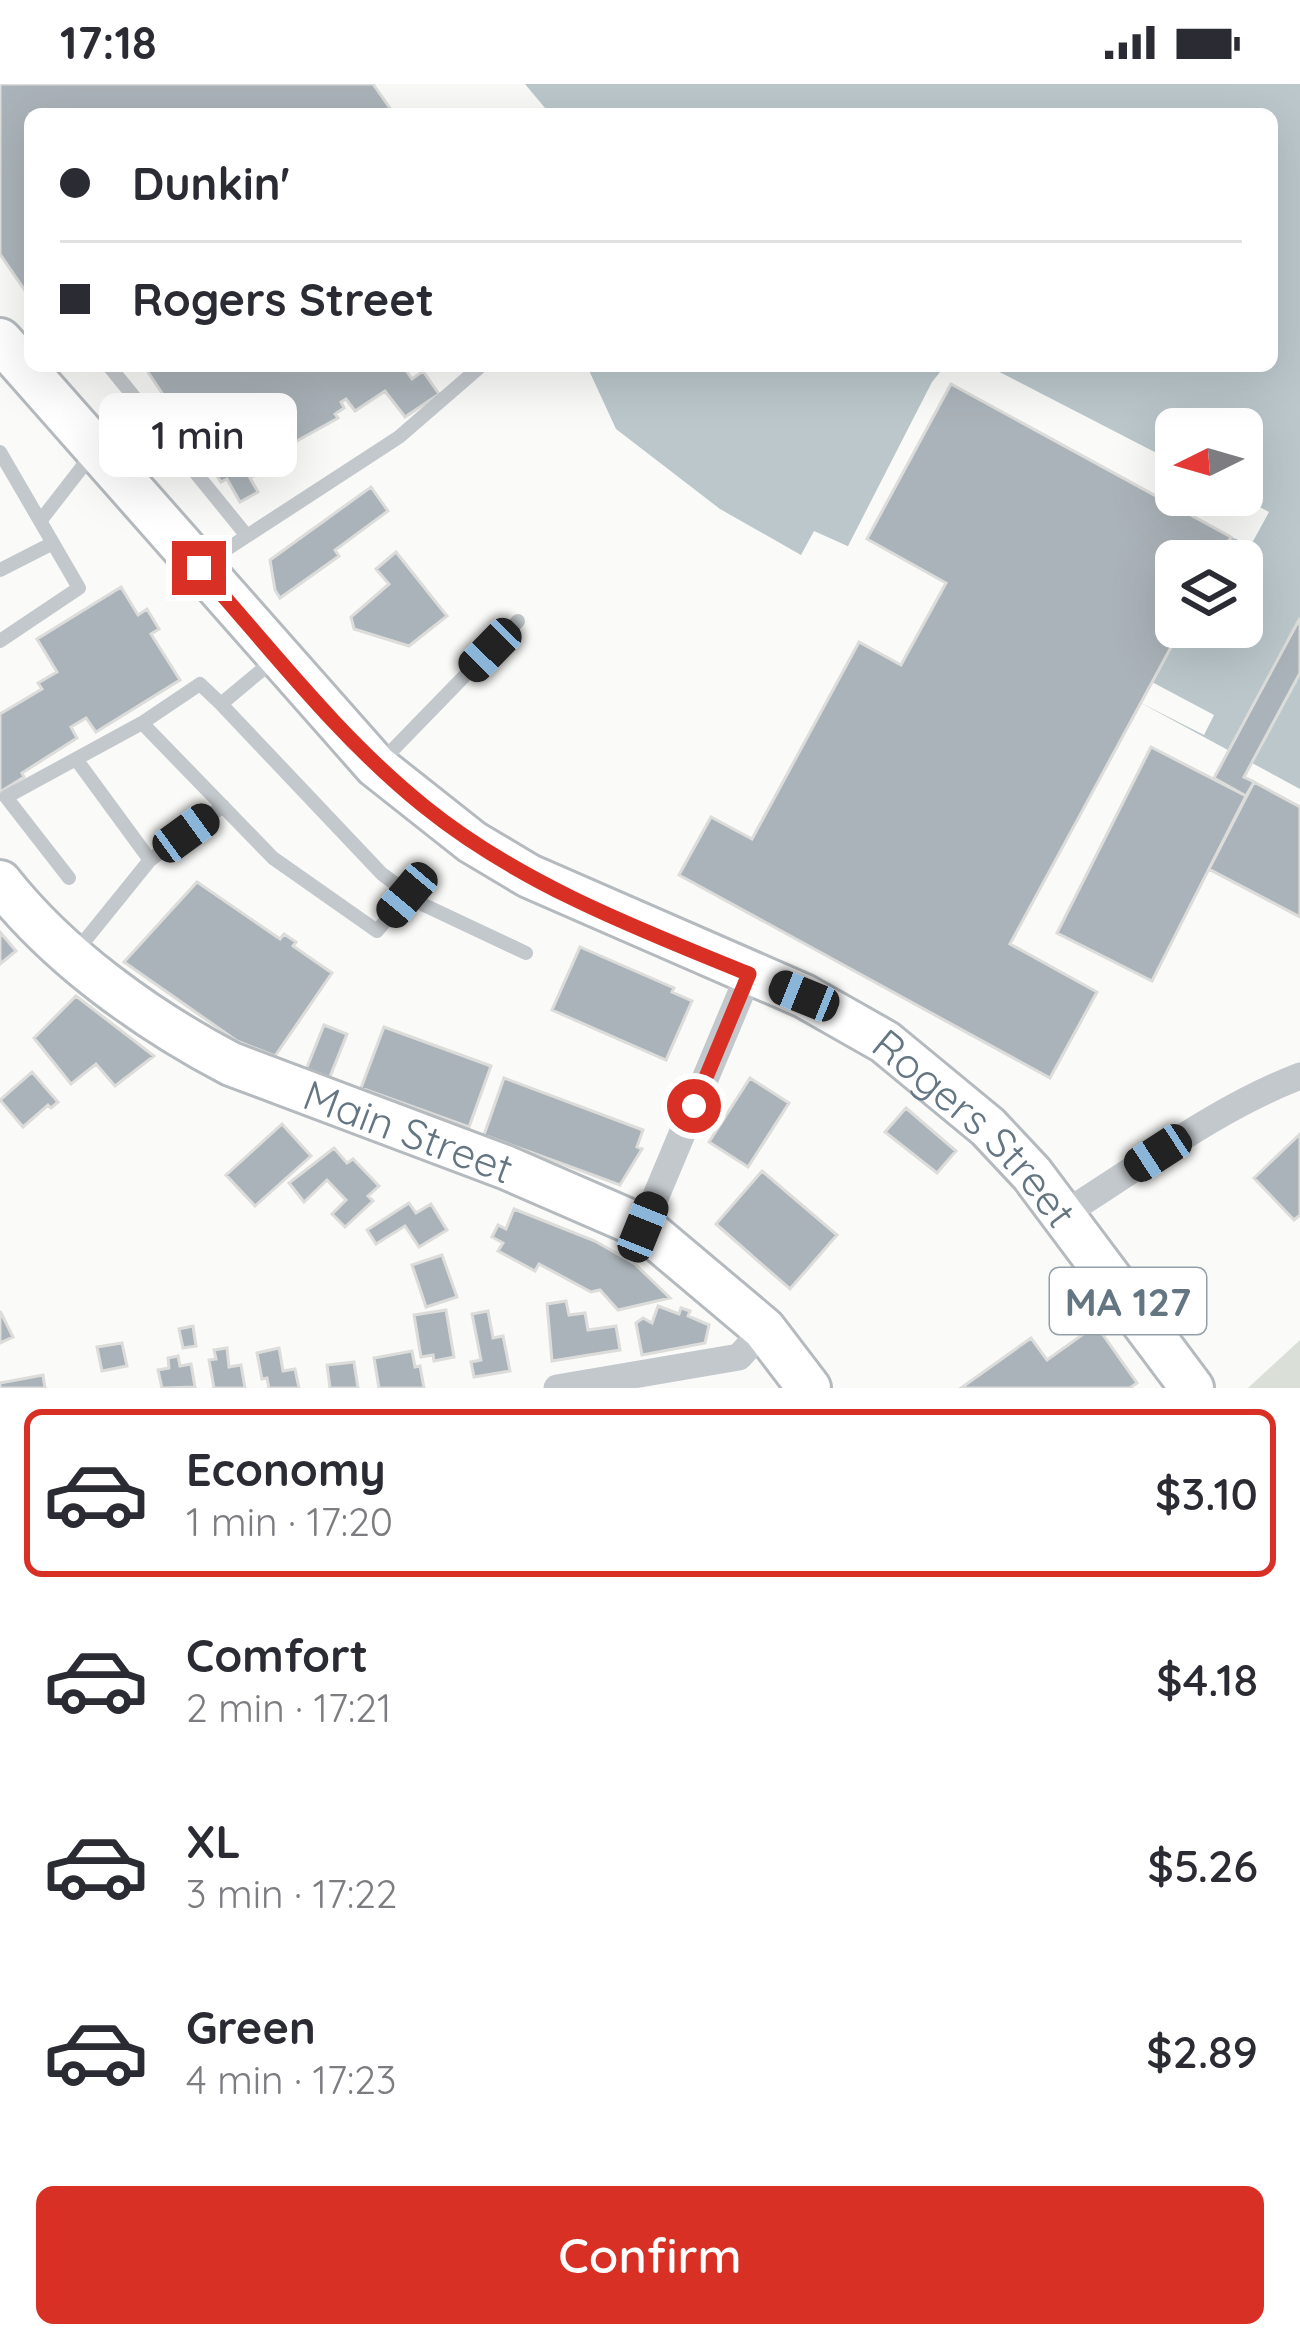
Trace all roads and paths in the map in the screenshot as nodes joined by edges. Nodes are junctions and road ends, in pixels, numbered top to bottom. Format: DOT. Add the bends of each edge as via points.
graph roads {
  1 [pos="30,372"];
  2 [pos="114,372"];
  3 [pos="474,372"];
  4 [pos="96,450"];
  5 [pos="0,452"];
  6 [pos="41,520"];
  7 [pos="248,536"];
  8 [pos="53,543"];
  9 [pos="199,568"];
  10 [pos="0,570"];
  11 [pos="518,621"];
  12 [pos="0,641"];
  13 [pos="278,657"];
  14 [pos="221,704"];
  15 [pos="142,723"];
  16 [pos="76,759"];
  17 [pos="376,766"];
  18 [pos="223,806"];
  19 [pos="150,860"];
  20 [pos="69,878"];
  21 [pos="0,882"];
  22 [pos="407,895"];
  23 [pos="526,953"];
  24 [pos="73,955"];
  25 [pos="749,974"];
  26 [pos="1300,1076"];
  27 [pos="1064,1214"];
  28 [pos="643,1227"];
  29 [pos="764,1329"];
  30 [pos="557,1388"];
  31 [pos="809,1388"];
  32 [pos="1192,1388"];
  1 -- 4 [label="main road, Rogers Street / MA 127"];
  2 -- 7 [label="lane"];
  3 -- 7 [label="lane" via="399,437"];
  4 -- 6 [label="lane"];
  4 -- 9 [label="main road, Rogers Street / MA 127"];
  5 -- 6 [label="lane"];
  6 -- 8 [label="lane"];
  7 -- 9 [label="lane"];
  8 -- 10 [label="lane"];
  8 -- 12 [label="lane" via="79,588"];
  9 -- 13 [label="main road, Rogers Street / MA 127"];
  11 -- 17 [label="lane"];
  13 -- 14 [label="lane"];
  13 -- 17 [label="main road, Rogers Street / MA 127"];
  14 -- 15 [label="lane" via="200,684"];
  14 -- 22 [label="lane"];
  15 -- 16 [label="lane"];
  15 -- 18 [label="lane"];
  16 -- 19 [label="lane"];
  16 -- 20 [label="lane" via="6,797"];
  17 -- 25 [label="main road, Rogers Street / MA 127" via="529,876"];
  18 -- 19 [label="lane"];
  18 -- 22 [label="lane" via="273,859 377,931"];
  19 -- 24 [label="lane"];
  21 -- 24 [label="main road, Main Street"];
  22 -- 23 [label="lane"];
  24 -- 28 [label="main road, Main Street" via="231,1064"];
  25 -- 27 [label="main road, Rogers Street / MA 127" via="885,1042 988,1127"];
  25 -- 28 [label="street"];
  26 -- 27 [label="street" via="1178,1140"];
  27 -- 32 [label="main road, Rogers Street / MA 127"];
  28 -- 29 [label="main road, Main Street"];
  29 -- 30 [label="street" via="739,1357"];
  29 -- 31 [label="main road, Main Street"];
}
